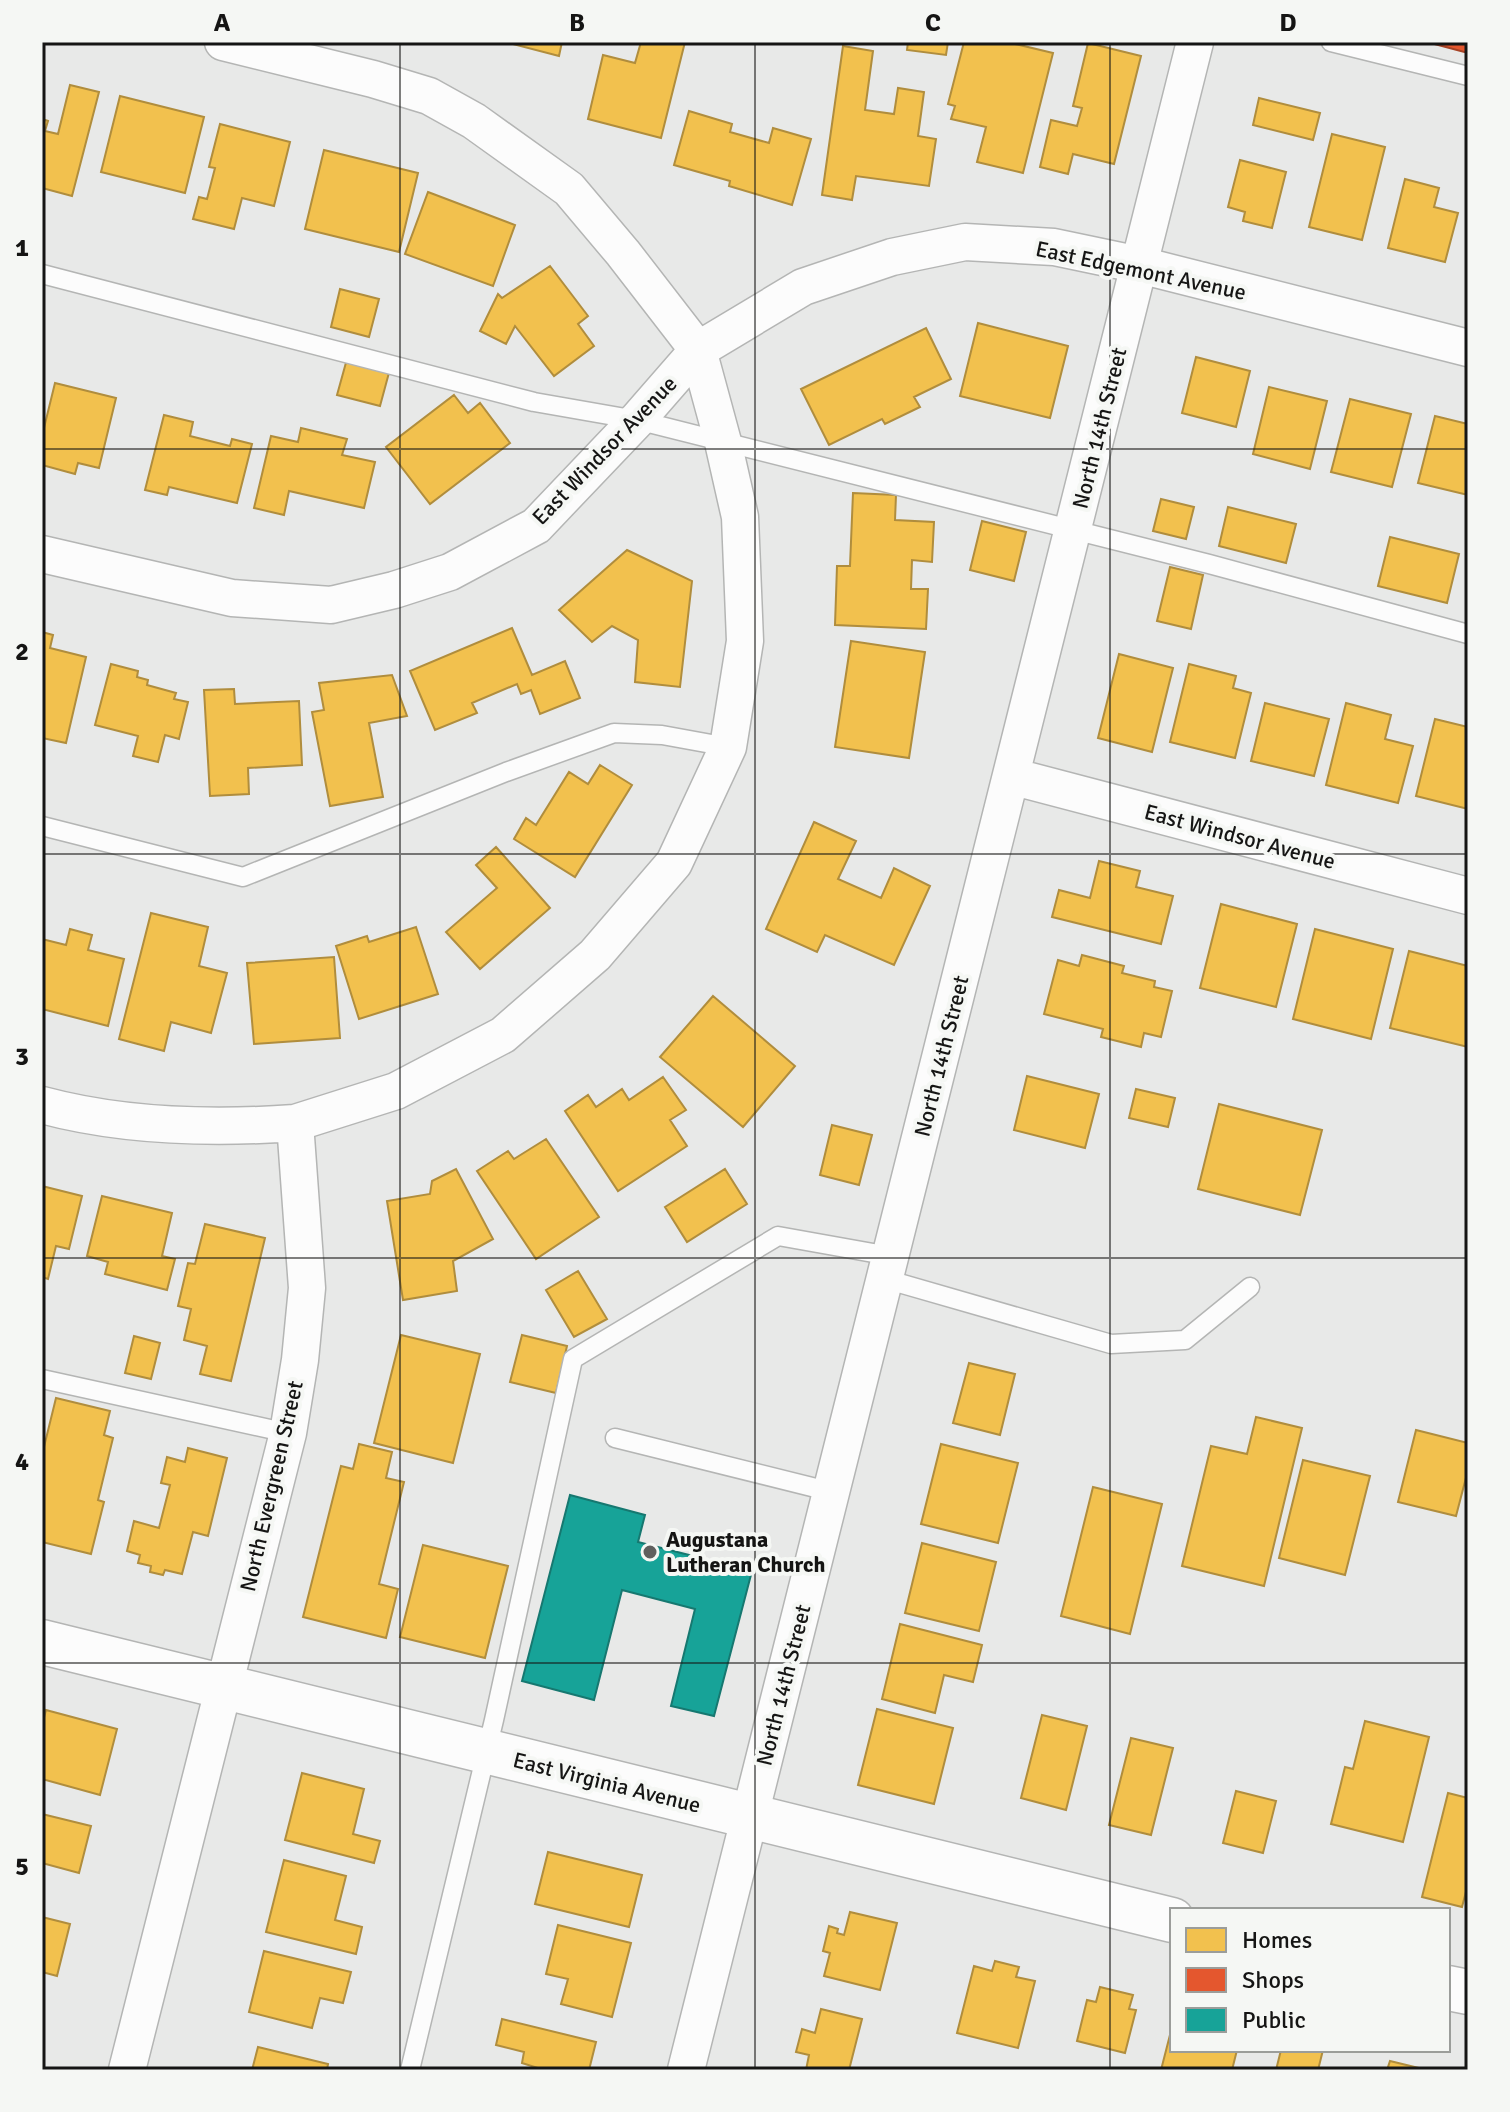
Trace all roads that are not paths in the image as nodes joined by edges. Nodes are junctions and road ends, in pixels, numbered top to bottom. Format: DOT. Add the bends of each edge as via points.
graph roads {
  1 [pos="223,42"];
  2 [pos="1195,42"];
  3 [pos="1331,42"];
  4 [pos="1468,76"];
  5 [pos="1140,265"];
  6 [pos="42,274"];
  7 [pos="1468,348"];
  8 [pos="698,350"];
  9 [pos="637,420"];
  10 [pos="723,442"];
  11 [pos="1073,532"];
  12 [pos="42,554"];
  13 [pos="1468,634"];
  14 [pos="728,747"];
  15 [pos="1011,776"];
  16 [pos="42,826"];
  17 [pos="1468,896"];
  18 [pos="42,1105"];
  19 [pos="295,1123"];
  20 [pos="888,1268"];
  21 [pos="1250,1287"];
  22 [pos="42,1379"];
  23 [pos="288,1433"];
  24 [pos="615,1438"];
  25 [pos="832,1492"];
  26 [pos="42,1642"];
  27 [pos="222,1687"];
  28 [pos="486,1752"];
  29 [pos="750,1817"];
  30 [pos="1170,1920"];
  31 [pos="127,2070"];
  32 [pos="410,2070"];
  33 [pos="686,2070"];
  1 -- 8 [label="street" via="429,96 474,121 569,189"];
  2 -- 5 [label="street, North 14th Street"];
  3 -- 4 [label="lane"];
  5 -- 7 [label="street, East Edgemont Avenue"];
  5 -- 8 [label="street, East Edgemont Avenue" via="1054,247 965,242 892,257 803,287"];
  5 -- 11 [label="street, North 14th Street"];
  6 -- 9 [label="lane" via="534,402"];
  8 -- 9 [label="street, East Windsor Avenue"];
  8 -- 10 [label="street"];
  9 -- 10 [label="lane"];
  9 -- 12 [label="street, East Windsor Avenue" via="536,526 450,572 331,605 232,598"];
  10 -- 11 [label="lane"];
  10 -- 14 [label="street" via="740,517 745,641"];
  11 -- 13 [label="lane"];
  11 -- 15 [label="street, North 14th Street"];
  14 -- 16 [label="lane" via="614,733 243,877"];
  14 -- 19 [label="street" via="674,863 595,955 515,1025 396,1091"];
  15 -- 17 [label="street, East Windsor Avenue"];
  15 -- 20 [label="street, North 14th Street"];
  18 -- 19 [label="street" via="147,1123 225,1128"];
  19 -- 23 [label="street, North Evergreen Street" via="307,1288"];
  20 -- 21 [label="lane" via="1111,1344 1185,1340"];
  20 -- 25 [label="street, North 14th Street"];
  20 -- 28 [label="lane" via="778,1236 573,1359"];
  22 -- 23 [label="lane"];
  23 -- 27 [label="street, North Evergreen Street"];
  24 -- 25 [label="lane"];
  25 -- 29 [label="street, North 14th Street"];
  26 -- 27 [label="street, East Virginia Avenue"];
  27 -- 28 [label="street, East Virginia Avenue"];
  27 -- 31 [label="street, North Evergreen Street"];
  28 -- 29 [label="street, East Virginia Avenue"];
  28 -- 32 [label="lane"];
  29 -- 30 [label="street, East Virginia Avenue"];
  29 -- 33 [label="street, North 14th Street"];
}
